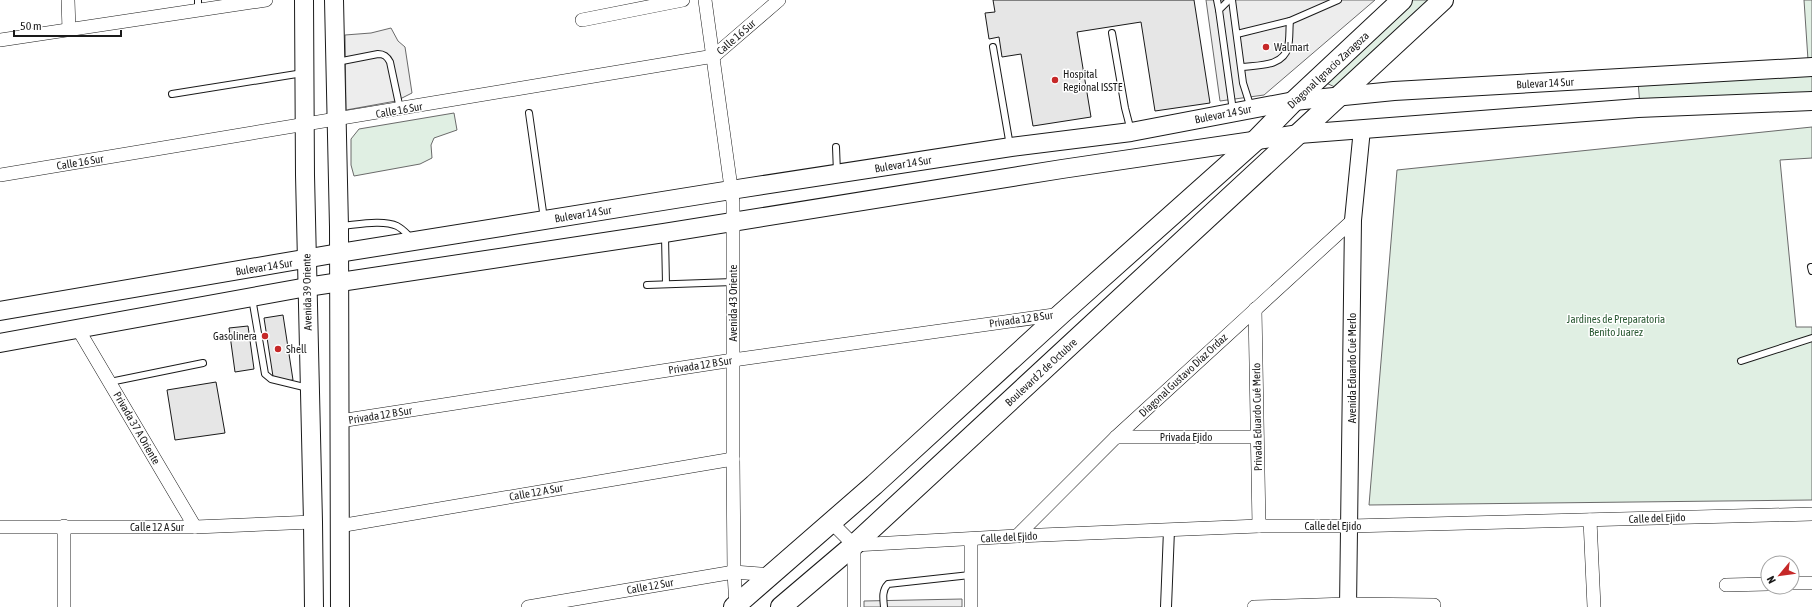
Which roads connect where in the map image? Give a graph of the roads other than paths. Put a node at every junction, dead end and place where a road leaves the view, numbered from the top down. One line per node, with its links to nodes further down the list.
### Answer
1 (68, 0): 18 (street)
2 (266, 0): 13 (street)
3 (304, 0): 27 (main road, Avenida 39 Oriente)
4 (334, 0): 24 (main road)
5 (683, 0): 16 (street)
6 (705, 0): 23 (street, Avenida 43 Oriente)
7 (779, 0): 23 (street, Calle 16 Sur)
8 (1217, 0): 15 (lane)
9 (1231, 0): 15 (lane); 20 (lane)
10 (1338, 0): 17 (lane)
11 (1402, 0): 30 (main road, Diagonal Ignacio Zaragoza)
12 (1443, 0): 29 (main road)
13 (198, 5): 14 (street)
14 (182, 6): 18 (street)
15 (1219, 10): 34 (lane)
16 (582, 20)
17 (1290, 21): 20 (lane); 25 (lane)
18 (69, 30): 21 (street)
19 (1112, 33): 39 (lane)
20 (1237, 34): 25 (lane)
21 (0, 40)
22 (992, 47): 43 (lane)
23 (714, 56): 33 (street, Calle 16 Sur); 46 (street, Avenida 43 Oriente)
24 (334, 63): 33 (lane); 36 (main road)
25 (1242, 67): 32 (lane)
26 (1812, 68): 29 (main road, Bulevar 14 Sur)
27 (305, 73): 28 (lane); 37 (main road, Avenida 39 Oriente)
28 (172, 94)
29 (1340, 96): 30 (main road, Bulevar 14 Sur); 40 (main road)
30 (1294, 101): 32 (main road, Bulevar 14 Sur); 41 (main road, Diagonal Ignacio Zaragoza)
31 (1812, 101): 38 (main road)
32 (1251, 109): 34 (main road, Bulevar 14 Sur)
33 (400, 110): 36 (street, Calle 16 Sur)
34 (1234, 112): 39 (main road, Bulevar 14 Sur)
35 (529, 113): 47 (lane)
36 (335, 120): 37 (street, Calle 16 Sur); 50 (main road)
37 (304, 124): 45 (street, Calle 16 Sur); 54 (main road, Avenida 39 Oriente)
38 (1362, 129): 40 (main road); 48 (street, Avenida Eduardo Cué Merlo)
39 (1131, 132): 43 (main road, Bulevar 14 Sur)
40 (1299, 134): 41 (main road); 89 (main road, Boulevard 2 de Octubre)
41 (1255, 141): 49 (main road); 63 (main road)
42 (836, 147): 44 (lane)
43 (1011, 147): 44 (main road, Bulevar 14 Sur)
44 (837, 174): 46 (main road, Bulevar 14 Sur)
45 (0, 175)
46 (732, 190): 47 (main road, Bulevar 14 Sur); 49 (street, Avenida 43 Oriente)
47 (545, 220): 52 (main road, Bulevar 14 Sur)
48 (1353, 220): 61 (street, Diagonal Gustavo Díaz Ordaz); 83 (street, Avenida Eduardo Cué Merlo)
49 (733, 222): 51 (main road); 56 (street, Avenida 43 Oriente)
50 (339, 227): 52 (lane); 53 (main road)
51 (664, 232): 55 (main road); 57 (lane)
52 (414, 241): 53 (main road, Bulevar 14 Sur)
53 (338, 253): 54 (main road, Bulevar 14 Sur); 55 (main road)
54 (306, 260): 59 (main road, Avenida 39 Oriente); 62 (main road, Bulevar 14 Sur)
55 (338, 282): 59 (main road); 72 (main road)
56 (733, 282): 57 (lane); 67 (street, Avenida 43 Oriente)
57 (666, 284): 58 (lane)
58 (646, 285)
59 (307, 287): 60 (main road); 71 (main road, Avenida 39 Oriente)
60 (252, 296): 64 (main road); 71 (lane)
61 (1255, 309): 73 (street, Diagonal Gustavo Díaz Ordaz); 74 (street, Privada Eduardo Cué Merlo)
62 (0, 311)
63 (1061, 314): 67 (street, Privada 12 B Sur); 79 (main road)
64 (78, 329): 66 (main road); 70 (street, Privada 37 A Oriente)
65 (1812, 338): 68 (lane)
66 (0, 343)
67 (733, 360): 72 (street, Privada 12 B Sur); 75 (street, Avenida 43 Oriente)
68 (1741, 361)
69 (203, 363): 70 (lane)
70 (110, 382): 85 (street, Privada 37 A Oriente)
71 (310, 388): 78 (main road, Avenida 39 Oriente)
72 (340, 421): 81 (main road)
73 (1116, 437): 74 (street, Privada Ejido); 87 (street, Diagonal Gustavo Díaz Ordaz)
74 (1257, 437): 82 (street, Privada Eduardo Cué Merlo)
75 (733, 458): 81 (street, Calle 12 A Sur); 90 (street, Avenida 43 Oriente)
76 (1812, 514): 77 (street, Calle del Ejido)
77 (1590, 520): 83 (street, Calle del Ejido); 110 (street)
78 (313, 522): 85 (street, Calle 12 A Sur); 101 (main road, Avenida 39 Oriente)
79 (831, 522): 89 (street); 91 (main road)
80 (64, 526): 84 (street, Calle 12 A Sur); 85 (street, Calle 12 A Sur); 100 (street)
81 (339, 526): 102 (main road)
82 (1259, 526): 83 (street, Calle del Ejido); 86 (street, Calle del Ejido)
83 (1350, 526): 99 (street, Avenida Eduardo Cué Merlo)
84 (0, 527)
85 (195, 527)
86 (1169, 530): 87 (street, Calle del Ejido); 108 (street)
87 (1018, 536): 88 (street, Calle del Ejido)
88 (971, 539): 89 (street, Calle del Ejido); 92 (street)
89 (854, 546): 104 (main road, Boulevard 2 de Octubre); 105 (street)
90 (734, 572): 91 (street, Calle 12 Sur); 98 (street, Avenida 43 Oriente); 103 (street, Calle 12 Sur)
91 (772, 575): 98 (main road)
92 (970, 575): 106 (lane); 107 (street)
93 (1800, 583): 94 (street)
94 (1812, 583)
95 (1760, 584): 96 (street)
96 (1726, 585)
97 (1434, 605): 99 (street)
98 (735, 606)
99 (1348, 606): 109 (street)
100 (64, 607)
101 (314, 607)
102 (340, 607)
103 (528, 607)
104 (781, 607)
105 (854, 607)
106 (884, 607)
107 (970, 607)
108 (1166, 607)
109 (1254, 607)
110 (1594, 607)

